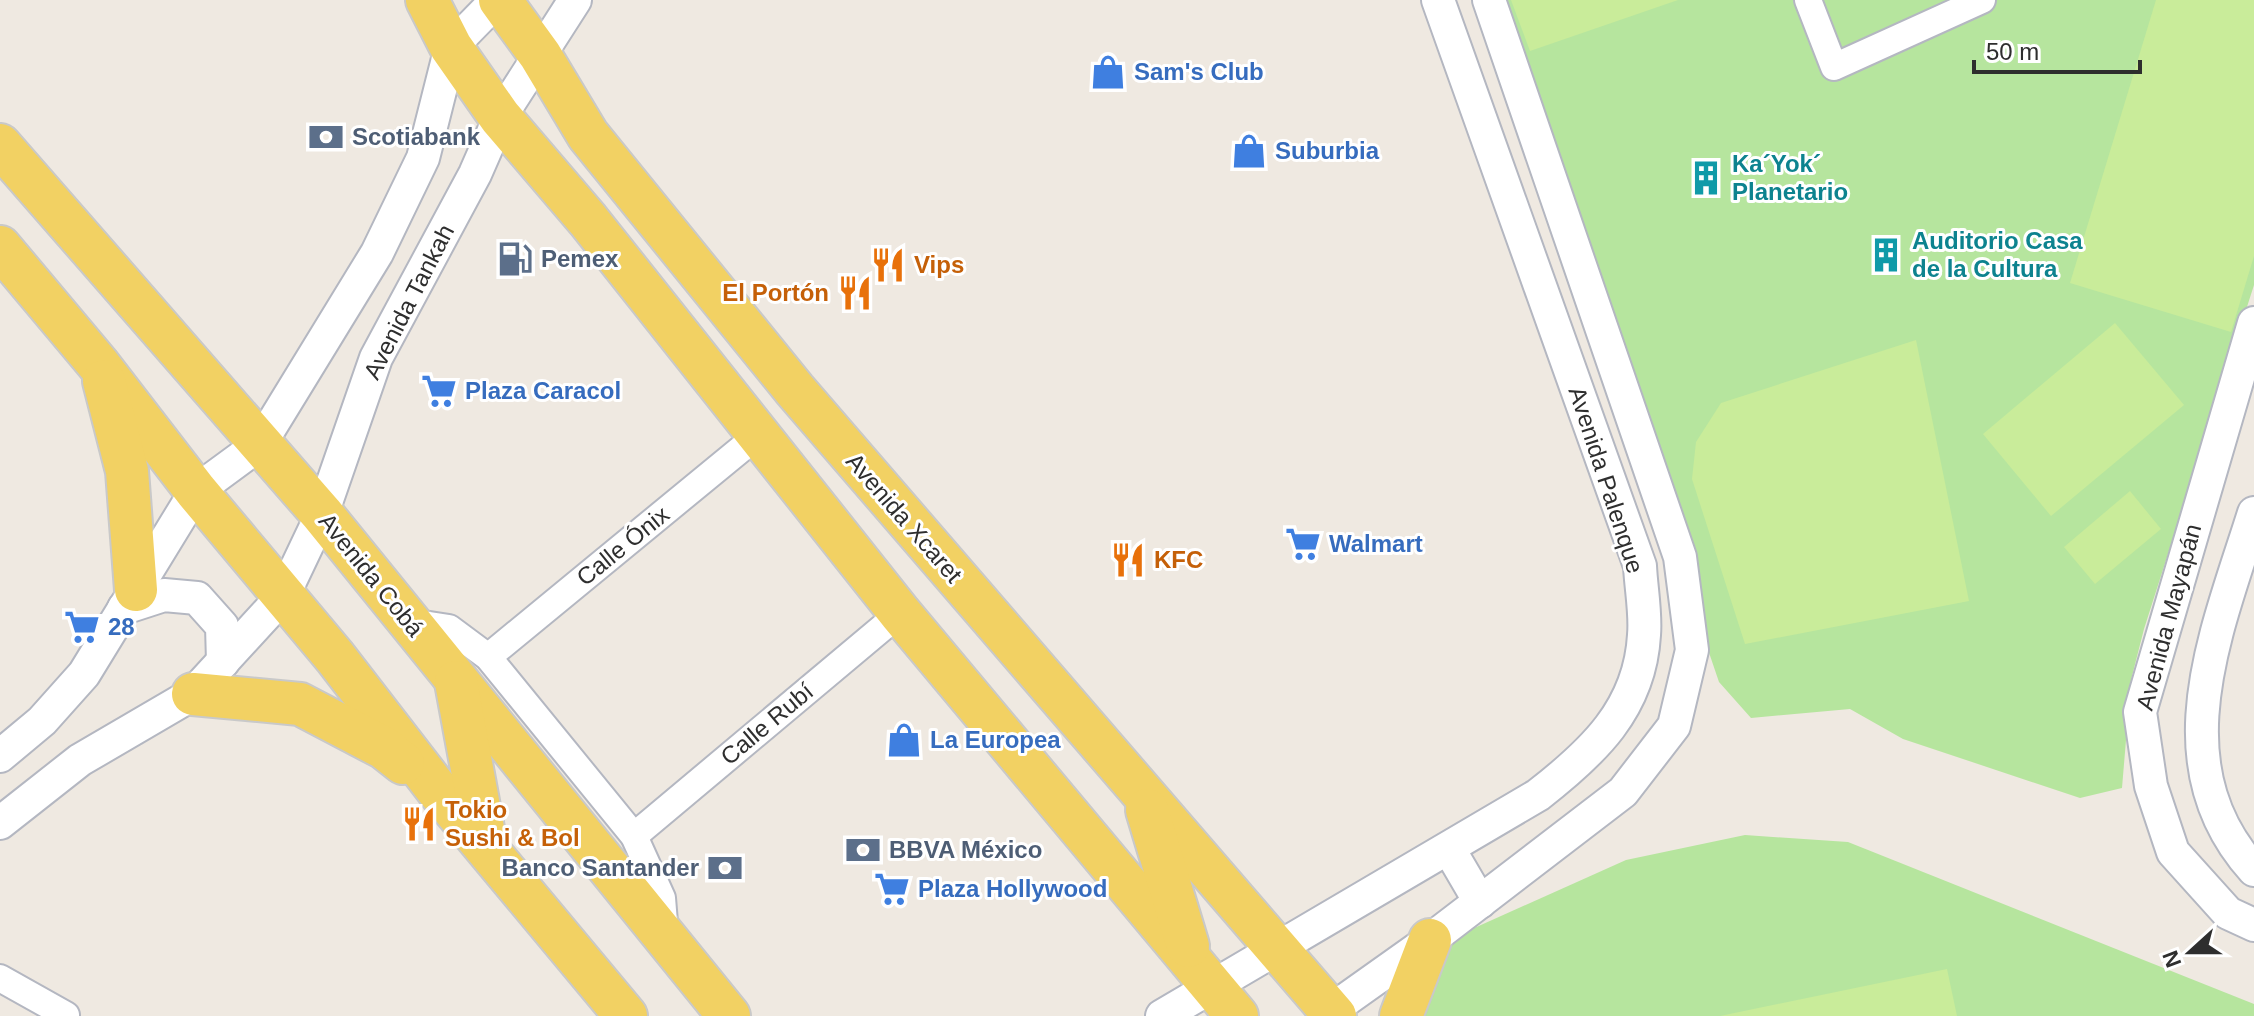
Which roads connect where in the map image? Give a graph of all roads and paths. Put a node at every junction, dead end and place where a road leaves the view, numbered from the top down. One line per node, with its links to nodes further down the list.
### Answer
1 (427, 0): 8 (main road)
2 (498, 0): 8 (street); 9 (main road, Avenida Xcaret)
3 (575, 0): 9 (street, Avenida Tankah)
4 (1438, 0): 18 (street, Avenida Palenque)
5 (1489, 0): 17 (street, Avenida Palenque)
6 (1808, 0): 7 (street)
7 (1982, 0)
8 (451, 47): 10 (main road); 12 (street)
9 (540, 55): 10 (street, Avenida Tankah); 16 (main road, Avenida Xcaret)
10 (500, 117): 13 (street, Avenida Tankah); 14 (main road)
11 (0, 145): 22 (main road, Avenida Cobá)
12 (423, 158): 13 (street); 22 (street)
13 (466, 193): 25 (street, Avenida Tankah)
14 (588, 220): 16 (main road); 21 (main road)
15 (0, 248): 20 (main road)
16 (694, 266): 26 (main road, Avenida Xcaret)
17 (1588, 288): 18 (street); 41 (street, Avenida Palenque)
18 (1546, 304): 39 (street, Avenida Palenque)
19 (2254, 323): 42 (street, Avenida Mayapán)
20 (99, 365): 23 (main road); 28 (main road)
21 (758, 435): 26 (main road); 29 (main road); 31 (street, Calle Ónix)
22 (260, 444): 23 (street); 25 (main road, Avenida Cobá)
23 (196, 491): 27 (main road); 28 (street)
24 (2254, 513): 40 (street, Avenida Mayapán)
25 (322, 514): 27 (street, Avenida Tankah); 31 (main road, Avenida Cobá)
26 (902, 515): 35 (main road, Avenida Xcaret)
27 (283, 596): 30 (street, Avenida Tankah); 34 (main road)
28 (130, 599): 30 (street); 33 (street)
29 (900, 613): 37 (street, Calle Rubí); 47 (main road)
30 (223, 662): 32 (street, Avenida Tankah)
31 (471, 667): 37 (street); 38 (main road); 43 (main road, Avenida Cobá)
32 (193, 694): 34 (main road); 36 (street, Avenida Tankah)
33 (0, 756)
34 (436, 788): 38 (main road)
35 (1141, 793): 45 (main road, Avenida Xcaret); 47 (main road)
36 (0, 823)
37 (634, 836): 43 (street)
38 (486, 846): 50 (main road)
39 (1449, 849): 41 (street); 45 (street, Avenida Palenque)
40 (2254, 870)
41 (1480, 902): 44 (street, Avenida Palenque)
42 (2254, 925)
43 (665, 937): 51 (main road, Avenida Cobá)
44 (1430, 940): 48 (street, Avenida Palenque); 53 (main road)
45 (1276, 949): 47 (street, Avenida Palenque); 48 (main road, Avenida Xcaret)
46 (0, 978): 49 (street)
47 (1215, 990): 52 (street, Avenida Palenque)
48 (1329, 1014)
49 (66, 1015)
50 (626, 1016)
51 (729, 1016)
52 (1162, 1016)
53 (1401, 1016)

